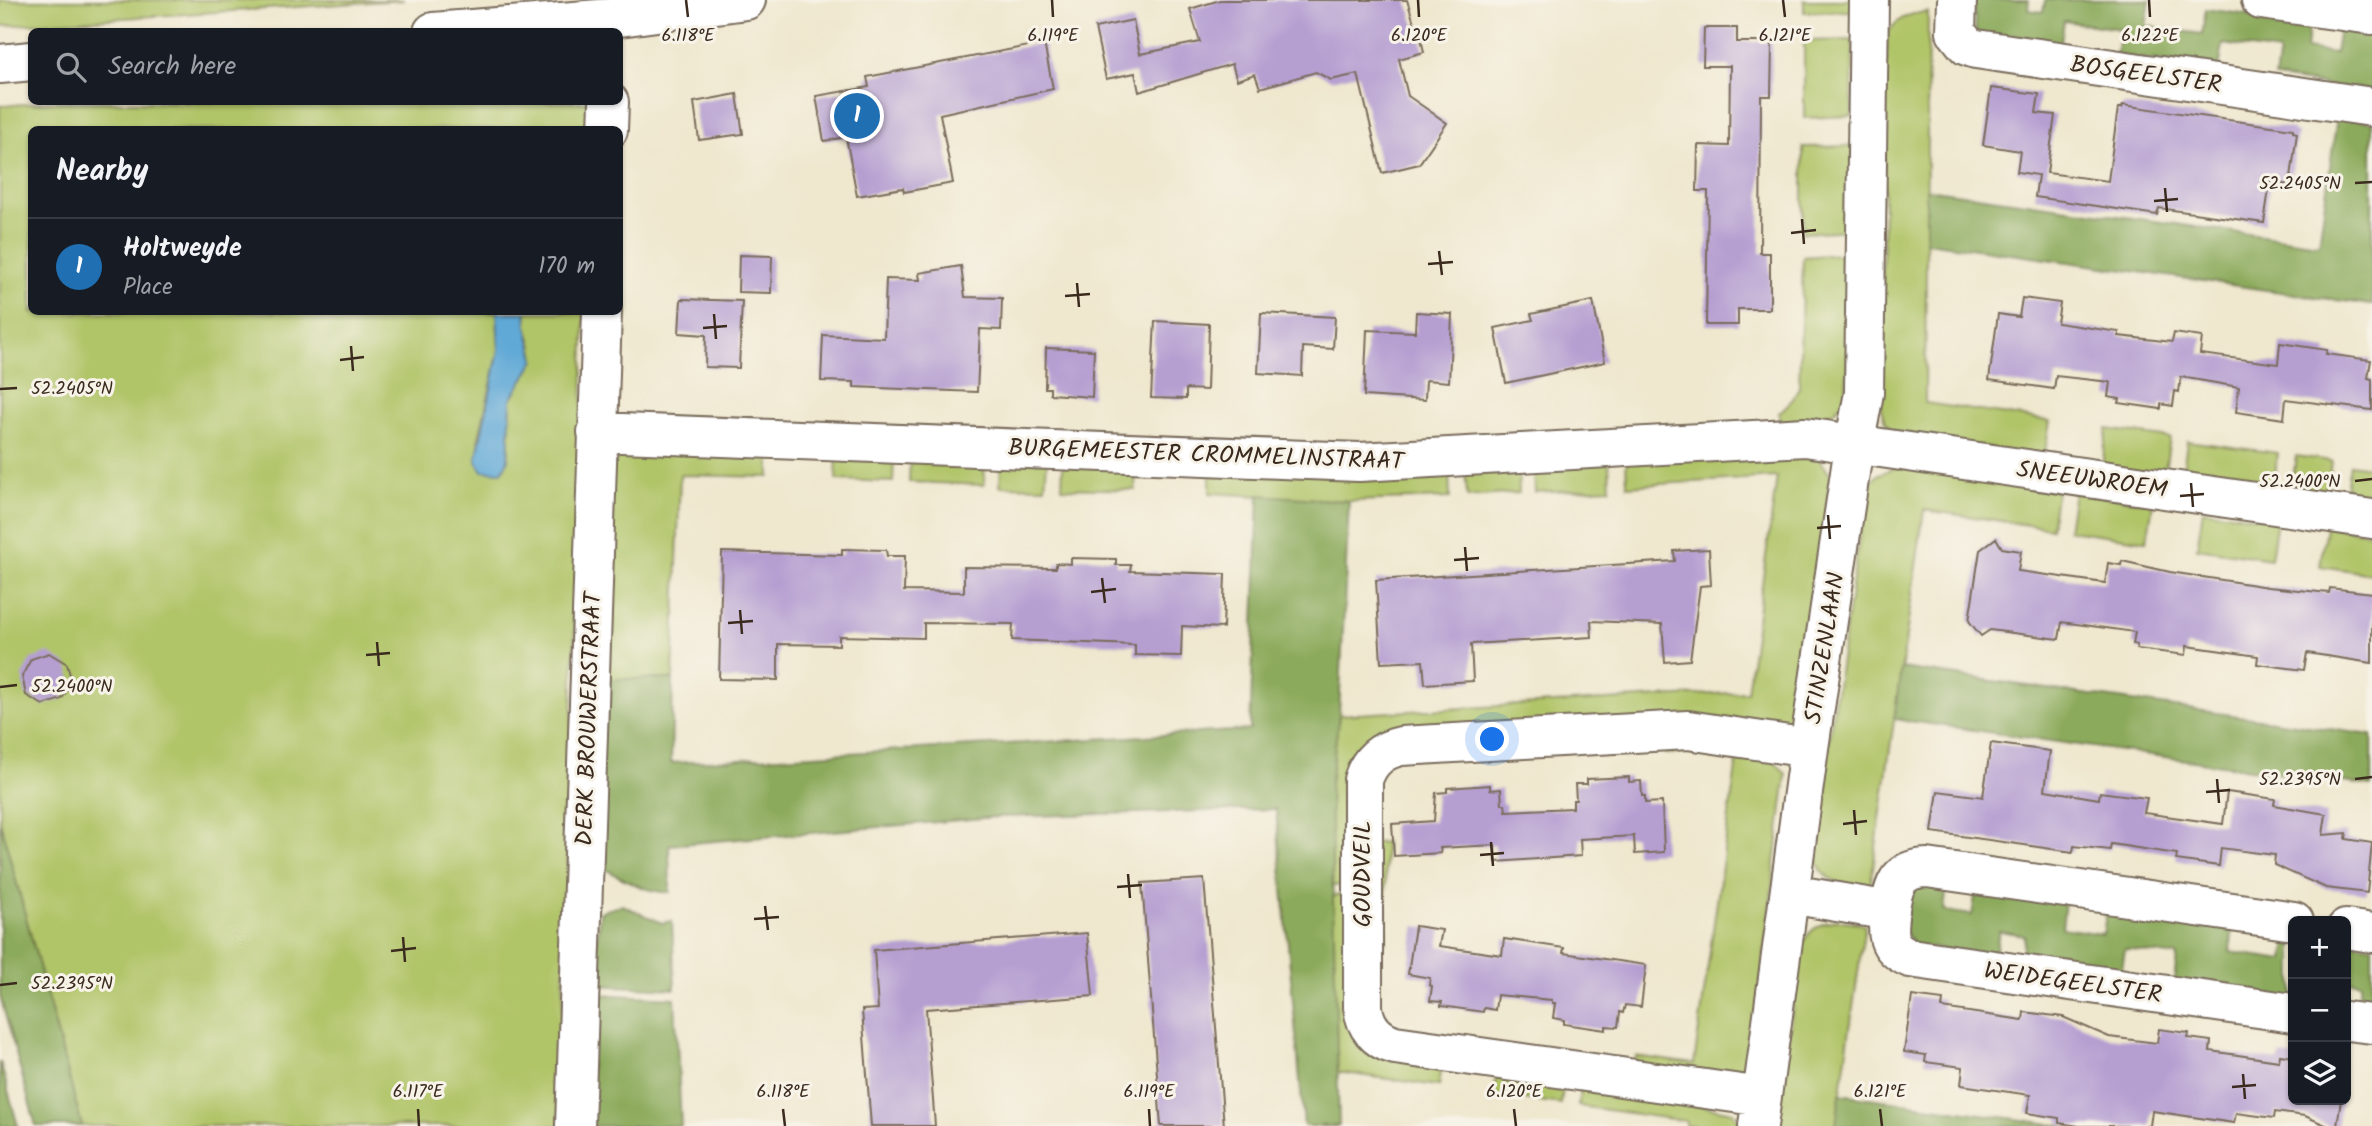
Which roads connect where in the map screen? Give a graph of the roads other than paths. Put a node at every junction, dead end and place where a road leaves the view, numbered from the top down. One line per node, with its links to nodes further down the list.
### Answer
1 (746, 0): 6 (street)
2 (1869, 0): 15 (street, STINZENLAAN)
3 (2261, 0): 5 (street)
4 (1952, 1): 11 (street, BOSGEELSTER)
5 (2372, 15)
6 (612, 17): 7 (street)
7 (481, 28)
8 (28, 61): 9 (street)
9 (0, 64)
10 (609, 105): 12 (street)
11 (2372, 107)
12 (608, 126)
13 (602, 315): 14 (street, DERK BROUWERSTRAAT)
14 (597, 432): 15 (street, BURGEMEESTER CROMMELINSTRAAT); 27 (street, DERK BROUWERSTRAAT)
15 (1854, 446): 16 (street, SNEEUWROEM); 17 (street, STINZENLAAN)
16 (2372, 519)
17 (1809, 748): 18 (street, STINZENLAAN); 26 (street, GOUDVEIL)
18 (1790, 894): 19 (street); 26 (street, STINZENLAAN)
19 (1890, 911): 20 (street, WEIDEGEELSTER); 23 (street, WEIDEGEELSTER)
20 (2288, 920)
21 (2351, 930): 22 (street)
22 (2372, 933)
23 (2288, 1012)
24 (2351, 1022): 25 (street)
25 (2372, 1024)
26 (1760, 1112)
27 (575, 1126)

